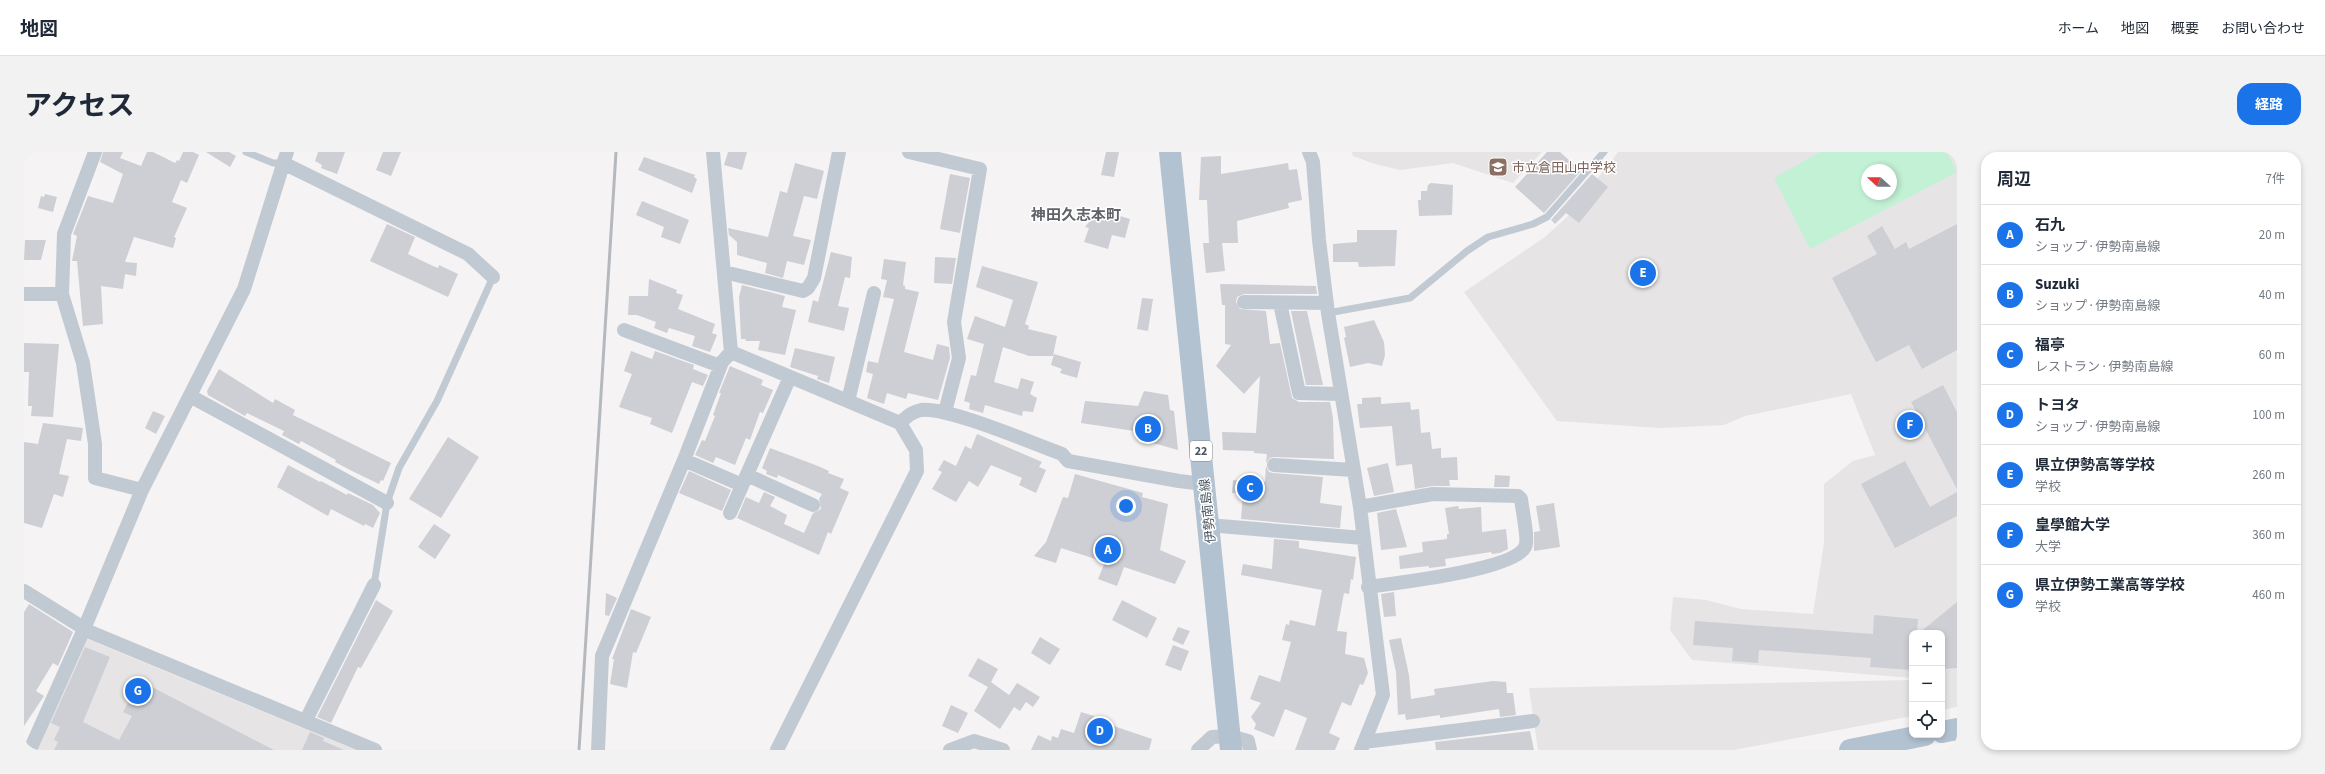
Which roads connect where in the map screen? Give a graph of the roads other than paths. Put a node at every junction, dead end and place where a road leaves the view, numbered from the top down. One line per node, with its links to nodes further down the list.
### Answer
1 (95, 152): 14 (street)
2 (246, 152): 9 (lane)
3 (713, 152): 10 (street)
4 (839, 152): 10 (street)
5 (909, 152): 25 (street)
6 (1170, 152): 31 (main road, 伊勢南島線 / 22)
7 (1309, 152): 17 (street)
8 (1604, 152): 17 (lane)
9 (285, 157): 11 (street); 23 (street)
10 (724, 272): 19 (street)
11 (493, 277): 33 (lane)
12 (874, 293): 24 (street)
13 (24, 294): 14 (street)
14 (62, 294): 32 (street)
15 (1244, 302): 16 (street)
16 (1280, 303): 17 (street); 22 (street)
17 (1328, 308): 22 (street)
18 (624, 330): 20 (street)
19 (731, 352): 20 (street); 21 (street)
20 (720, 366): 27 (street)
21 (790, 376): 24 (street); 30 (street)
22 (1341, 394): 29 (street)
23 (190, 396): 32 (street); 33 (street)
24 (848, 401): 26 (street)
25 (945, 412): 26 (street); 31 (street)
26 (900, 423): 53 (street)
27 (684, 460): 30 (street); 52 (street)
28 (1274, 465): 29 (street)
29 (1354, 470): 35 (street)
30 (745, 480): 34 (street); 36 (street)
31 (1204, 484): 37 (main road, 伊勢南島線 / 22)
32 (142, 490): 42 (street)
33 (387, 503): 39 (lane)
34 (813, 505)
35 (1360, 507): 38 (street); 40 (street)
36 (730, 513)
37 (1208, 525): 38 (street); 48 (main road, 伊勢南島線 / 22)
38 (1363, 538): 40 (street)
39 (374, 585): 43 (street)
40 (1368, 587): 49 (street)
41 (24, 591): 42 (street)
42 (84, 629): 43 (street); 50 (street)
43 (306, 720): 51 (street)
44 (1533, 721): 49 (street)
45 (1957, 729): 46 (main road)
46 (1945, 731)
47 (1910, 738): 58 (main road)
48 (1231, 743): 56 (street); 57 (street)
49 (1363, 746)
50 (30, 750)
51 (375, 750)
52 (598, 750)
53 (777, 750)
54 (950, 750): 55 (street)
55 (1003, 750)
56 (1198, 750)
57 (1250, 750)
58 (1850, 750)

